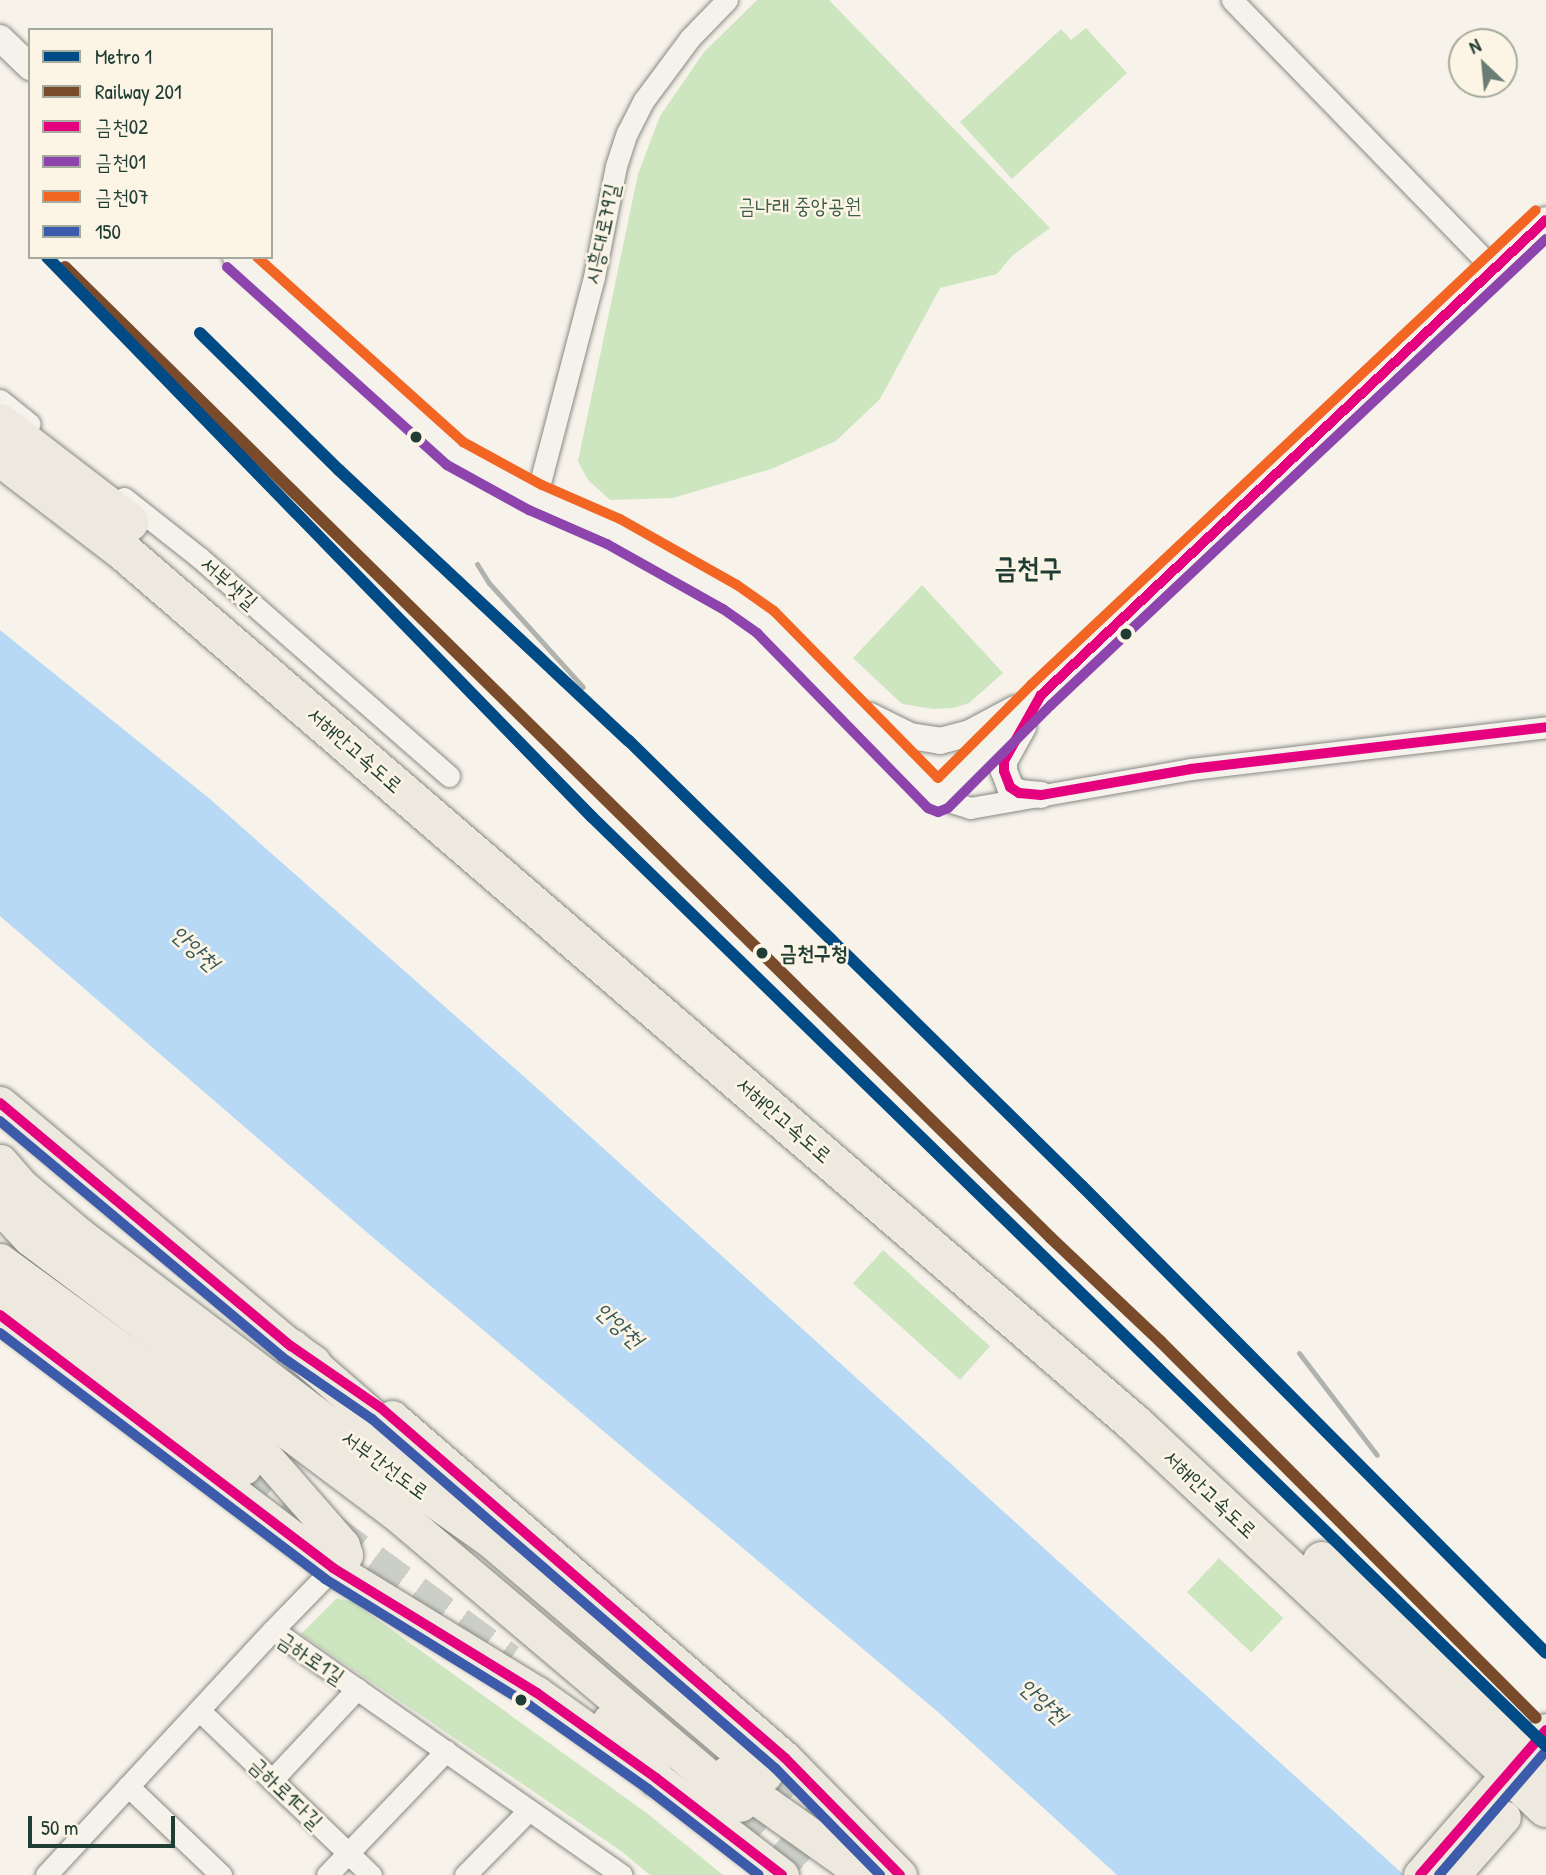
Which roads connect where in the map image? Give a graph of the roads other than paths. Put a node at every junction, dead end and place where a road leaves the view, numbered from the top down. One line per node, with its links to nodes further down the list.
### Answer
1 (727, 0): 11 (street, 시흥대로79길)
2 (1232, 0): 7 (street)
3 (0, 38): 4 (street)
4 (28, 65)
5 (1546, 219): 7 (street)
6 (238, 259): 11 (street)
7 (1494, 269): 13 (street)
8 (0, 400): 16 (street, 서부샛길)
9 (0, 422): 12 (highway, 서해안고속도로)
10 (0, 457): 12 (highway, 서해안고속도로)
11 (536, 498): 14 (street)
12 (132, 541): 36 (highway, 서해안고속도로); 42 (highway, 서해안고속도로)
13 (1041, 695): 14 (street); 17 (street); 18 (street)
14 (839, 696): 18 (street)
15 (1546, 727): 17 (street)
16 (449, 776)
17 (1041, 795): 18 (street)
18 (938, 798)
19 (0, 1103): 25 (main road)
20 (0, 1162): 21 (highway, 서부간선도로)
21 (11, 1197): 26 (highway, 서부간선도로); 27 (highway, 서부간선도로)
22 (0, 1260): 30 (main road)
23 (0, 1280): 28 (highway)
24 (0, 1315): 30 (main road)
25 (290, 1346): 29 (highway); 53 (main road)
26 (358, 1446): 29 (highway, 서부간선도로); 52 (highway)
27 (329, 1465): 38 (highway); 41 (highway, 서부간선도로)
28 (244, 1467)
29 (491, 1540): 37 (highway, 서부간선도로)
30 (334, 1568): 31 (street); 38 (main road)
31 (273, 1630): 32 (street, 금하로1길); 33 (street, 금하로1길)
32 (357, 1689): 35 (street, 금하로1길); 39 (street)
33 (200, 1711): 39 (street, 금하로1다길); 40 (street, 금하로1길)
34 (1546, 1730): 54 (main road)
35 (446, 1751): 43 (street, 금하로1길); 44 (street)
36 (1546, 1768): 55 (main road)
37 (765, 1774)
38 (656, 1778): 51 (main road)
39 (272, 1780): 44 (street, 금하로1다길)
40 (128, 1786): 45 (street, 금하로1길); 46 (street)
41 (740, 1804)
42 (1546, 1808)
43 (530, 1810): 49 (street); 50 (street, 금하로1길)
44 (348, 1853): 47 (street); 48 (street, 금하로1다길)
45 (58, 1871)
46 (220, 1875)
47 (327, 1875)
48 (371, 1875)
49 (465, 1875)
50 (622, 1875)
51 (782, 1875)
52 (866, 1875)
53 (900, 1875)
54 (1420, 1875)
55 (1453, 1875)

